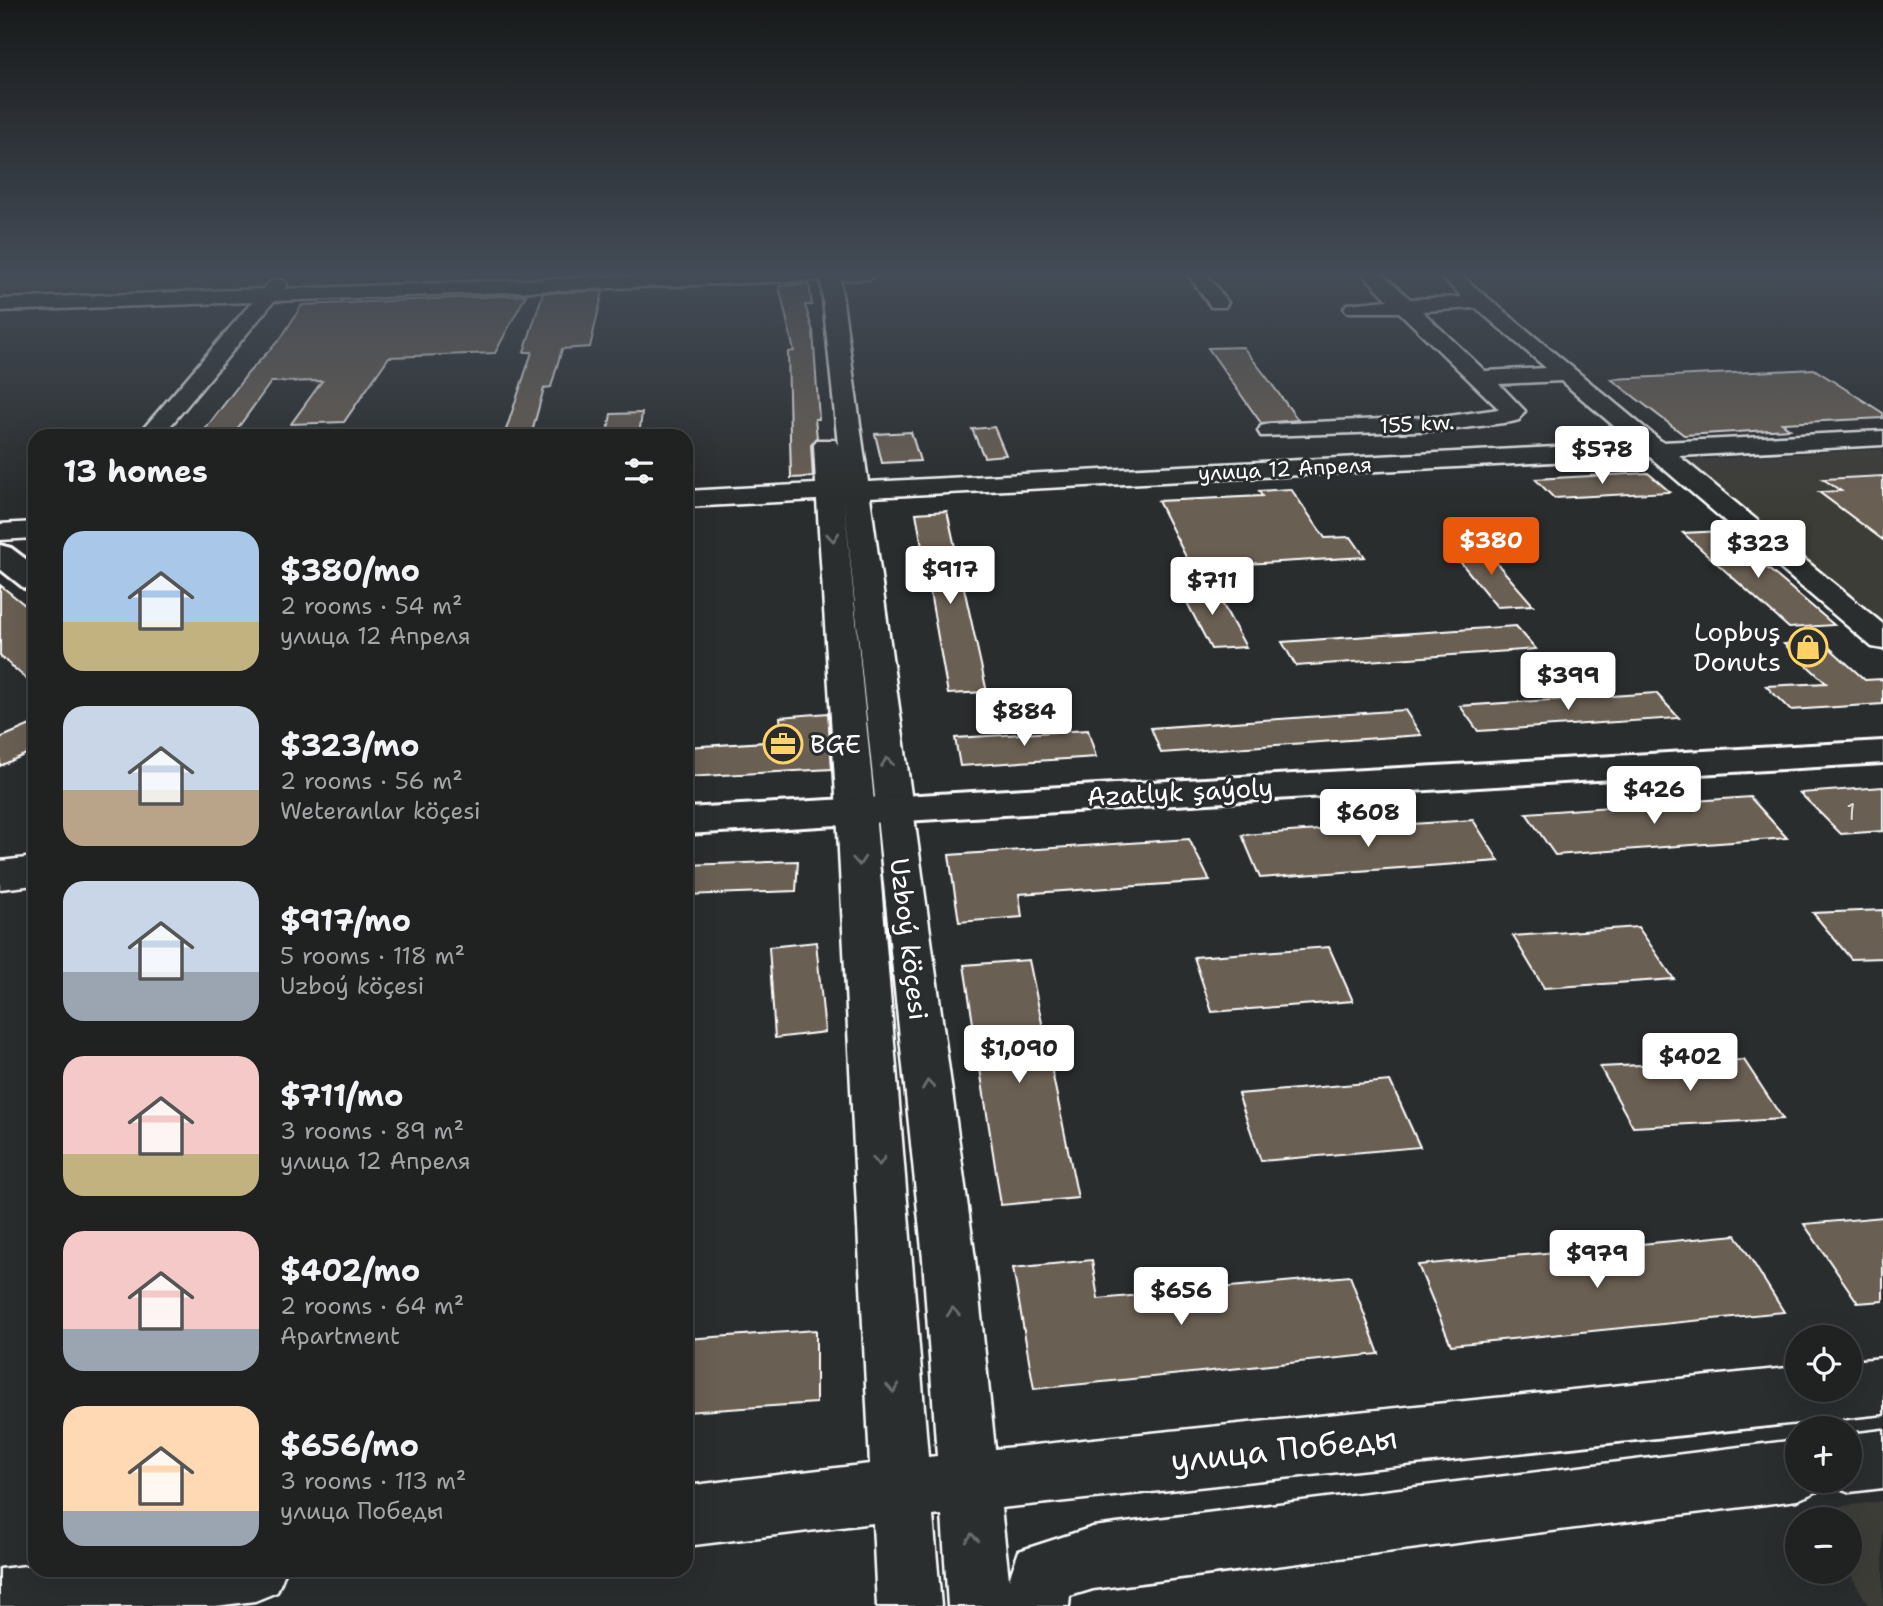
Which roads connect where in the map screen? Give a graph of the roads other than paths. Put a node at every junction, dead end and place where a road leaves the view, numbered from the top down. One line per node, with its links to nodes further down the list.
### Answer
1 (223, 348): 7 (street)
2 (835, 348): 11 (street, Uzboý köçesi)
3 (1448, 348): 6 (street)
4 (1536, 348): 5 (street)
5 (1566, 373): 6 (street); 10 (street)
6 (1479, 378): 8 (street, 155 kw.)
7 (155, 429)
8 (1270, 431)
9 (1883, 438): 10 (street, улица 12 Апреля)
10 (1657, 450): 11 (street, улица 12 Апреля); 17 (street)
11 (842, 491): 12 (street, улица 12 Апреля); 19 (street, Uzboý köçesi)
12 (693, 499)
13 (28, 530): 14 (street)
14 (0, 532)
15 (0, 554): 16 (main road)
16 (28, 575)
17 (1883, 640)
18 (1883, 752): 19 (main road, Azatlyk şaýoly)
19 (874, 809): 20 (main road, Azatlyk şaýoly); 27 (street, Uzboý köçesi, one-way to 19); 28 (street, Uzboý köçesi, one-way to 28)
20 (693, 821)
21 (28, 873): 22 (street)
22 (0, 875)
23 (1883, 1386): 27 (street, улица Победы)
24 (1883, 1459): 25 (street)
25 (1862, 1462)
26 (1785, 1472): 34 (street)
27 (966, 1482): 28 (street, улица Победы); 33 (street, Uzboý köçesi, one-way to 27)
28 (900, 1490): 29 (street, улица Победы); 32 (street, Uzboý köçesi)
29 (693, 1515)
30 (197, 1577): 31 (street)
31 (0, 1601)
32 (909, 1606)
33 (979, 1606)
34 (1037, 1606)

